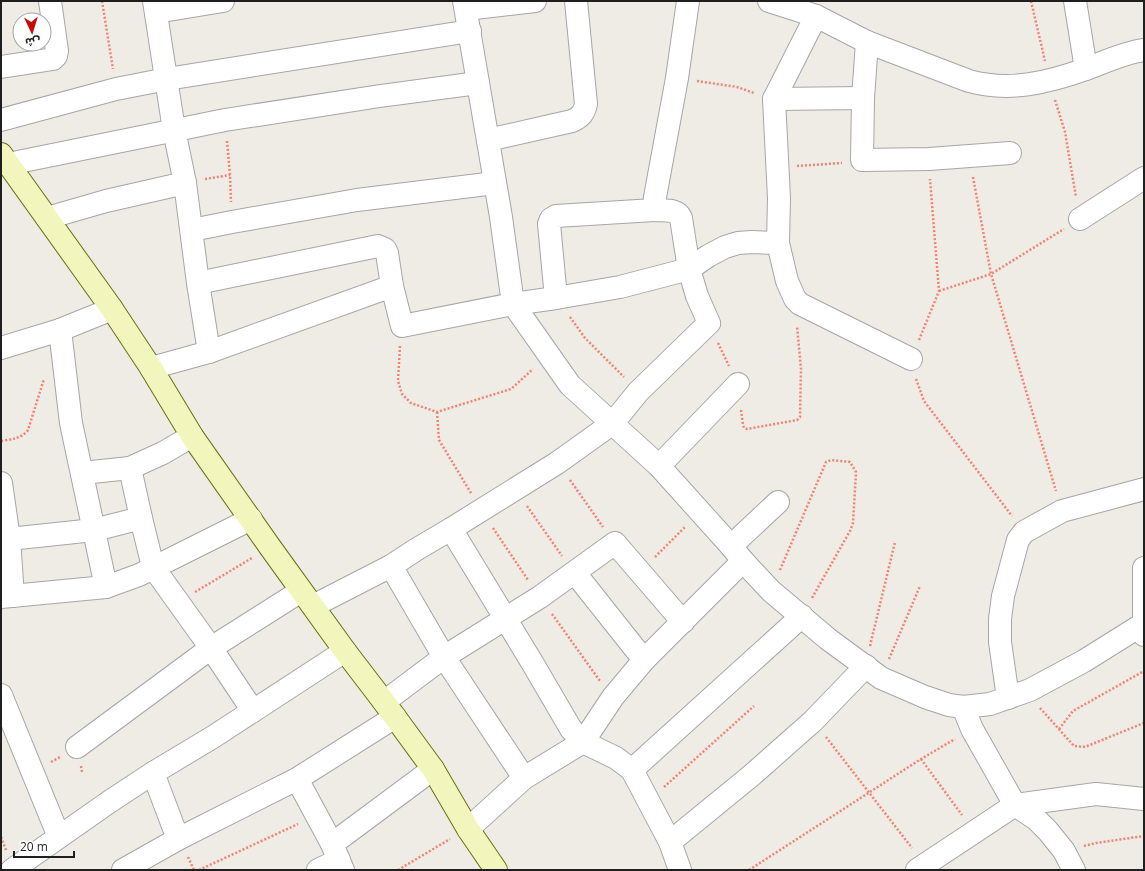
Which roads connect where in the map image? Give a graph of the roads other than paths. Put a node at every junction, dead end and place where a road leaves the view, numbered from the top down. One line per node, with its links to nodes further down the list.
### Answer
1 (50, 1): 14 (street)
2 (223, 1): 9 (street)
3 (535, 1): 8 (street)
4 (576, 1): 22 (street)
5 (688, 1): 28 (street)
6 (1075, 1): 15 (street)
7 (776, 2): 10 (street)
8 (465, 5): 11 (street)
9 (155, 6): 16 (street)
10 (816, 16): 12 (street); 19 (street)
11 (470, 31): 16 (street); 17 (street)
12 (867, 42): 15 (street); 18 (street)
13 (1144, 50): 15 (street)
14 (1, 67)
15 (1086, 69)
16 (167, 79): 20 (street); 21 (street)
17 (478, 83): 21 (street); 22 (street)
18 (863, 98): 19 (street); 23 (street)
19 (774, 99): 32 (street)
20 (1, 120)
21 (174, 130): 24 (street); 26 (street)
22 (488, 140): 27 (street)
23 (1010, 153)
24 (4, 159): 29 (main road)
25 (1144, 178): 30 (street)
26 (185, 183): 29 (street); 31 (street)
27 (495, 183): 31 (street); 37 (street)
28 (654, 210): 33 (street); 36 (street)
29 (47, 218): 38 (main road)
30 (1080, 219)
31 (192, 230): 34 (street)
32 (778, 243): 33 (street); 42 (street)
33 (689, 269): 36 (street); 45 (street)
34 (198, 283): 35 (street); 41 (street)
35 (392, 286): 37 (street); 41 (street)
36 (556, 298): 37 (street)
37 (513, 304): 45 (street)
38 (112, 309): 39 (street); 43 (main road)
39 (60, 330): 40 (street); 49 (street)
40 (1, 348)
41 (209, 352): 43 (street)
42 (911, 359)
43 (151, 368): 46 (main road)
44 (738, 384): 47 (street)
45 (613, 423): 47 (street); 55 (street)
46 (192, 436): 48 (street); 54 (main road)
47 (659, 466): 58 (street)
48 (130, 468): 49 (street); 53 (street)
49 (82, 473): 56 (street)
50 (1, 483): 57 (street)
51 (1144, 489): 76 (street)
52 (778, 502): 58 (street)
53 (141, 518): 56 (street); 60 (street)
54 (251, 519): 60 (street); 65 (main road)
55 (451, 529): 59 (street); 67 (street)
56 (94, 530): 57 (street); 63 (street)
57 (9, 539): 64 (street)
58 (737, 553): 66 (street); 68 (street)
59 (391, 566): 65 (street); 72 (street)
60 (153, 567): 63 (street); 70 (street)
61 (1144, 568): 69 (street)
62 (575, 573): 67 (street); 68 (street); 73 (street)
63 (106, 587): 64 (street)
64 (7, 596)
65 (307, 598): 70 (street); 71 (main road)
66 (802, 616): 74 (street); 83 (street)
67 (506, 619): 72 (street); 80 (street)
68 (683, 622): 73 (street)
69 (1144, 630): 76 (street)
70 (211, 648): 79 (street); 81 (street)
71 (345, 651): 78 (main road); 79 (street)
72 (444, 657): 78 (street); 85 (street)
73 (644, 660): 80 (street)
74 (873, 672): 77 (street); 92 (street)
75 (1, 695): 90 (street)
76 (1008, 698): 77 (street)
77 (963, 707): 88 (street)
78 (390, 709): 82 (main road); 86 (street)
79 (253, 711): 84 (street)
80 (583, 742): 83 (street); 85 (street)
81 (77, 747)
82 (433, 769): 89 (main road); 93 (street)
83 (632, 770): 92 (street)
84 (153, 773): 90 (street); 91 (street)
85 (524, 778): 89 (street)
86 (297, 779): 91 (street); 93 (street)
87 (1144, 799): 88 (street)
88 (1015, 805): 94 (street); 95 (street)
89 (468, 829): 99 (main road)
90 (59, 837): 96 (street)
91 (178, 839): 97 (street)
92 (670, 842): 100 (street)
93 (338, 858): 98 (street)
94 (1069, 861)
95 (921, 867)
96 (12, 870)
97 (123, 870)
98 (318, 870)
99 (496, 870)
100 (680, 870)

